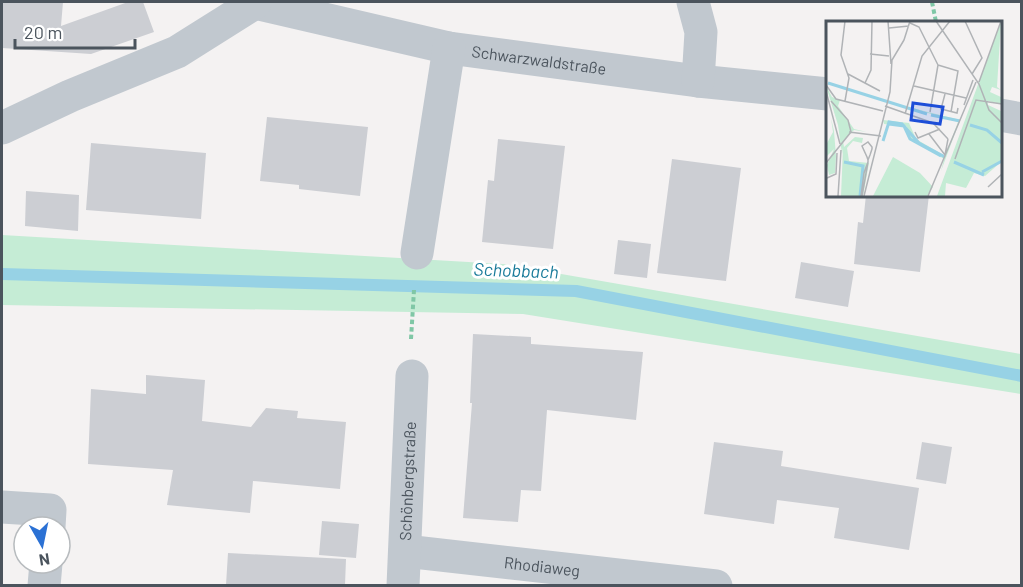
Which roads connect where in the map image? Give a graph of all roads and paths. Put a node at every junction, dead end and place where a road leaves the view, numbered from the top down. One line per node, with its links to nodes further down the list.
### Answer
1 (253, 2): 5 (street, Schwarzwaldstraße); 10 (street, Schwarzwaldstraße)
2 (693, 2): 6 (street)
3 (932, 2): 4 (path)
4 (936, 21)
5 (449, 48): 6 (street, Schwarzwaldstraße); 11 (street)
6 (698, 81): 7 (street, Schwarzwaldstraße)
7 (826, 94)
8 (1002, 115): 9 (street)
9 (1022, 119)
10 (2, 128)
11 (417, 253)
12 (412, 376): 15 (street, Schönbergstraße)
13 (2, 507): 14 (street)
14 (50, 515)
15 (405, 551): 16 (street, Schönbergstraße); 17 (street, Rhodiaweg)
16 (403, 585)
17 (716, 585)

